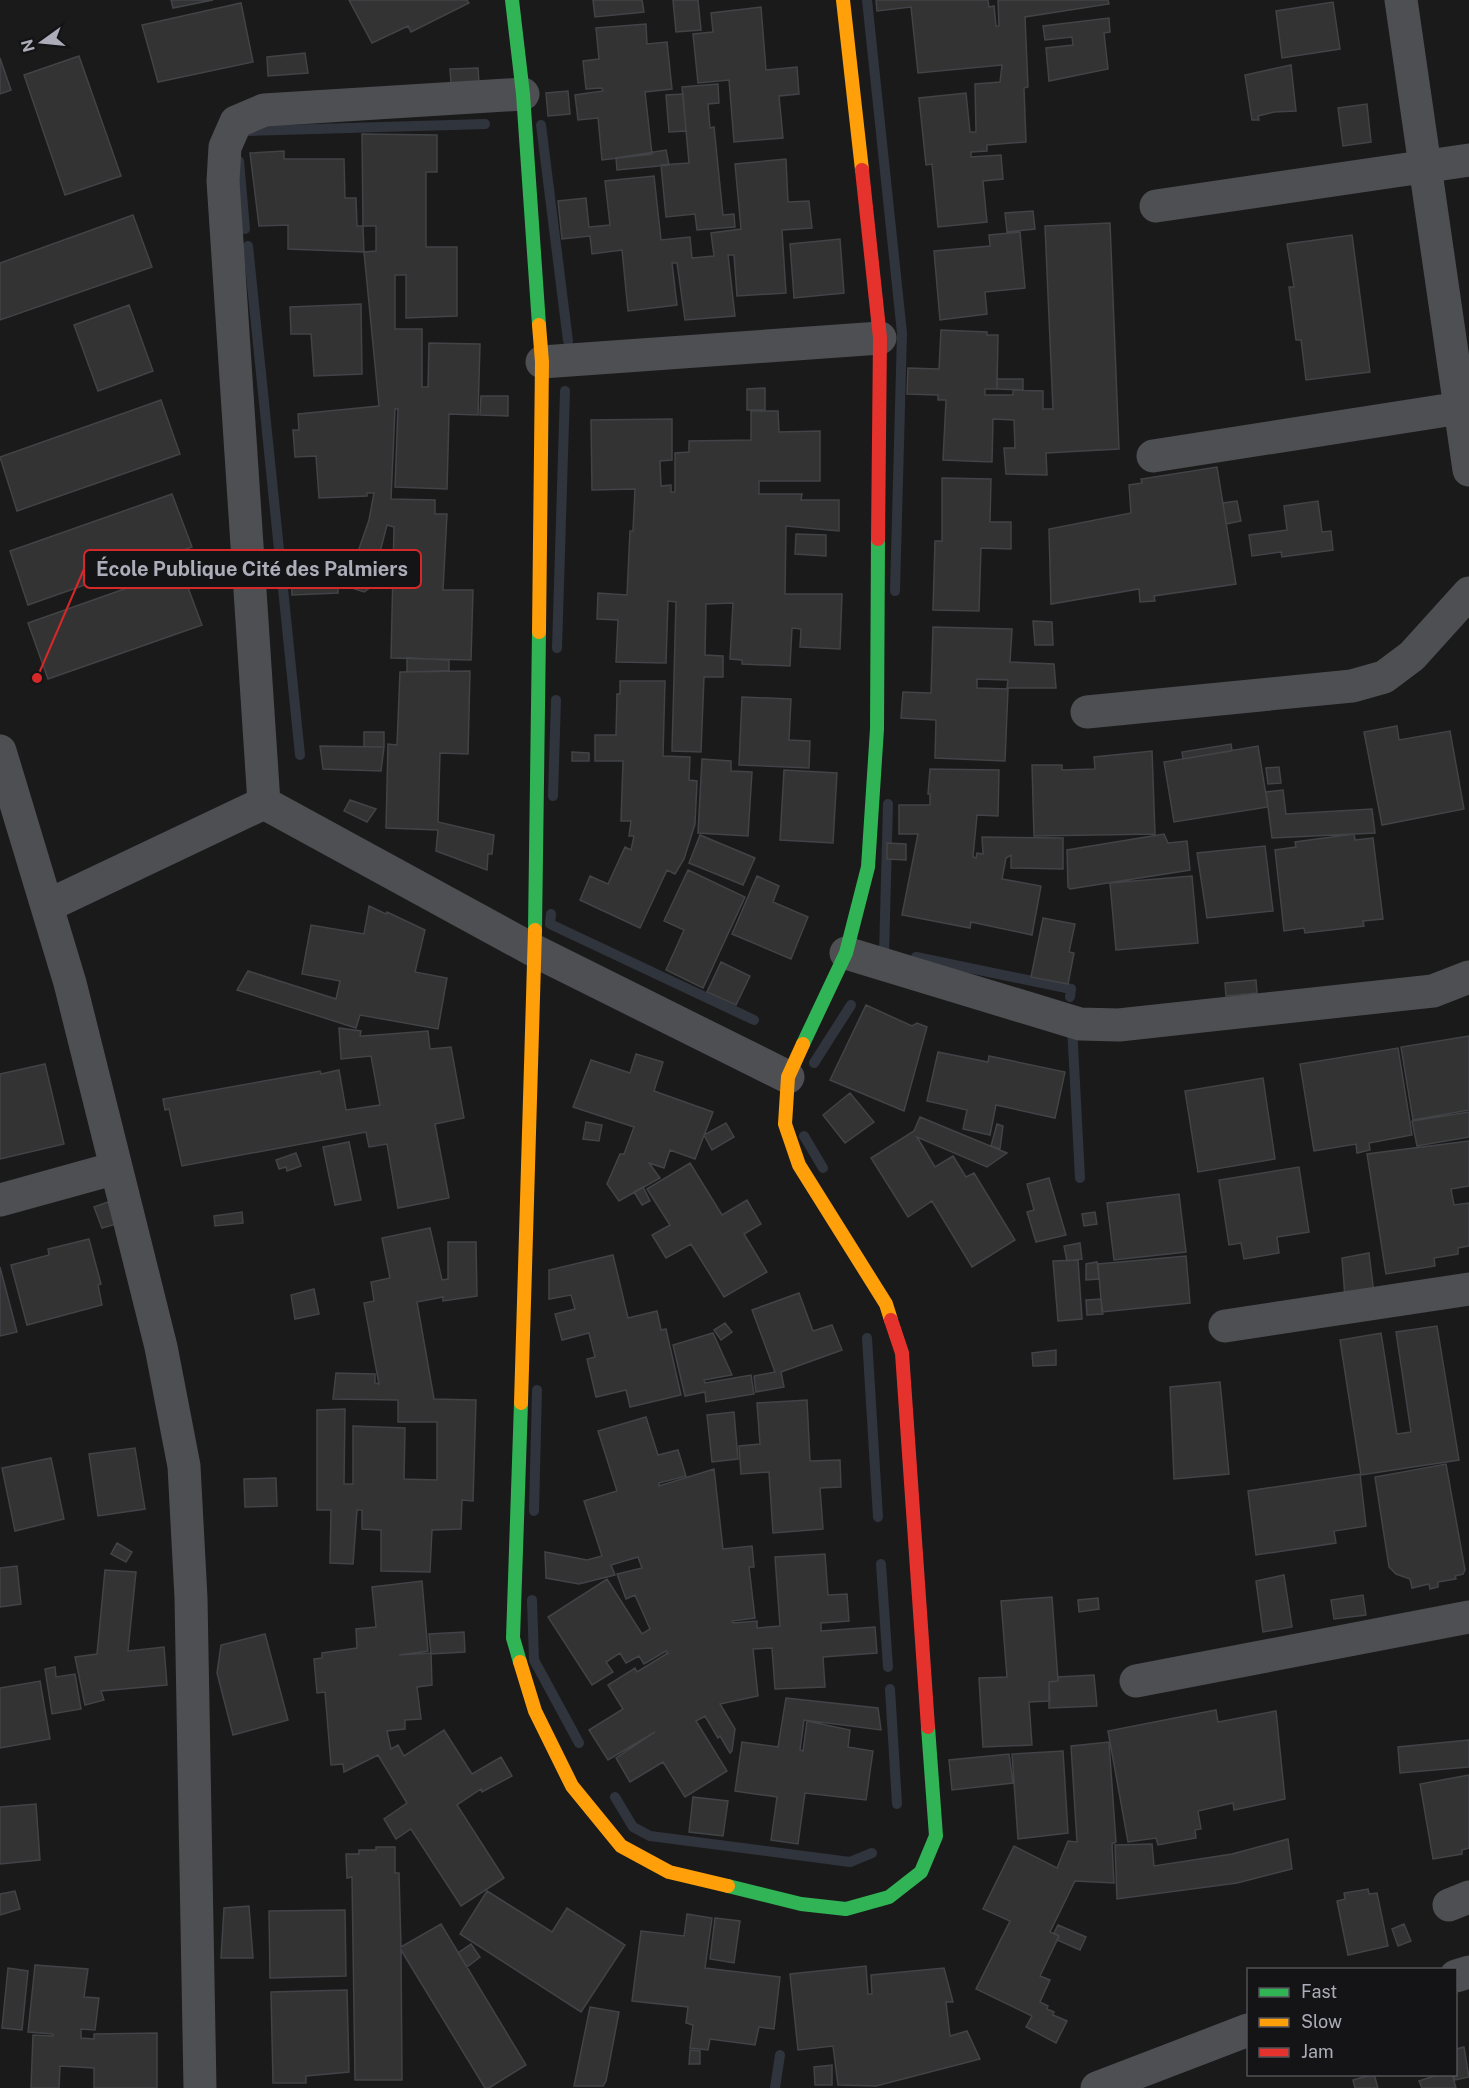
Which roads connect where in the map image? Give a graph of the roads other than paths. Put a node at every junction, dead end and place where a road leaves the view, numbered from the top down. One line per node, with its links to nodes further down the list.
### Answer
1 (512, 0): 4 (street)
2 (843, 0): 8 (street)
3 (1401, 0): 6 (street)
4 (523, 94): 9 (street); 16 (street)
5 (1469, 160): 6 (street)
6 (1424, 166): 7 (street); 10 (street)
7 (1156, 206)
8 (880, 338): 9 (street); 19 (street)
9 (542, 362): 18 (street)
10 (1460, 408): 11 (street); 12 (street)
11 (1153, 456)
12 (1469, 470)
13 (1469, 593): 14 (street)
14 (1087, 712)
15 (0, 751): 17 (street)
16 (264, 802): 17 (street); 18 (street)
17 (47, 906): 22 (street)
18 (535, 951): 21 (street); 21 (street)
19 (846, 953): 20 (street); 21 (street)
20 (1469, 977)
21 (788, 1077)
22 (116, 1168): 23 (street); 29 (street)
23 (0, 1200)
24 (1469, 1289): 25 (street)
25 (1225, 1326)
26 (1469, 1617): 27 (street)
27 (1136, 1681)
28 (1247, 2030): 30 (street)
29 (200, 2088)
30 (1096, 2088)

